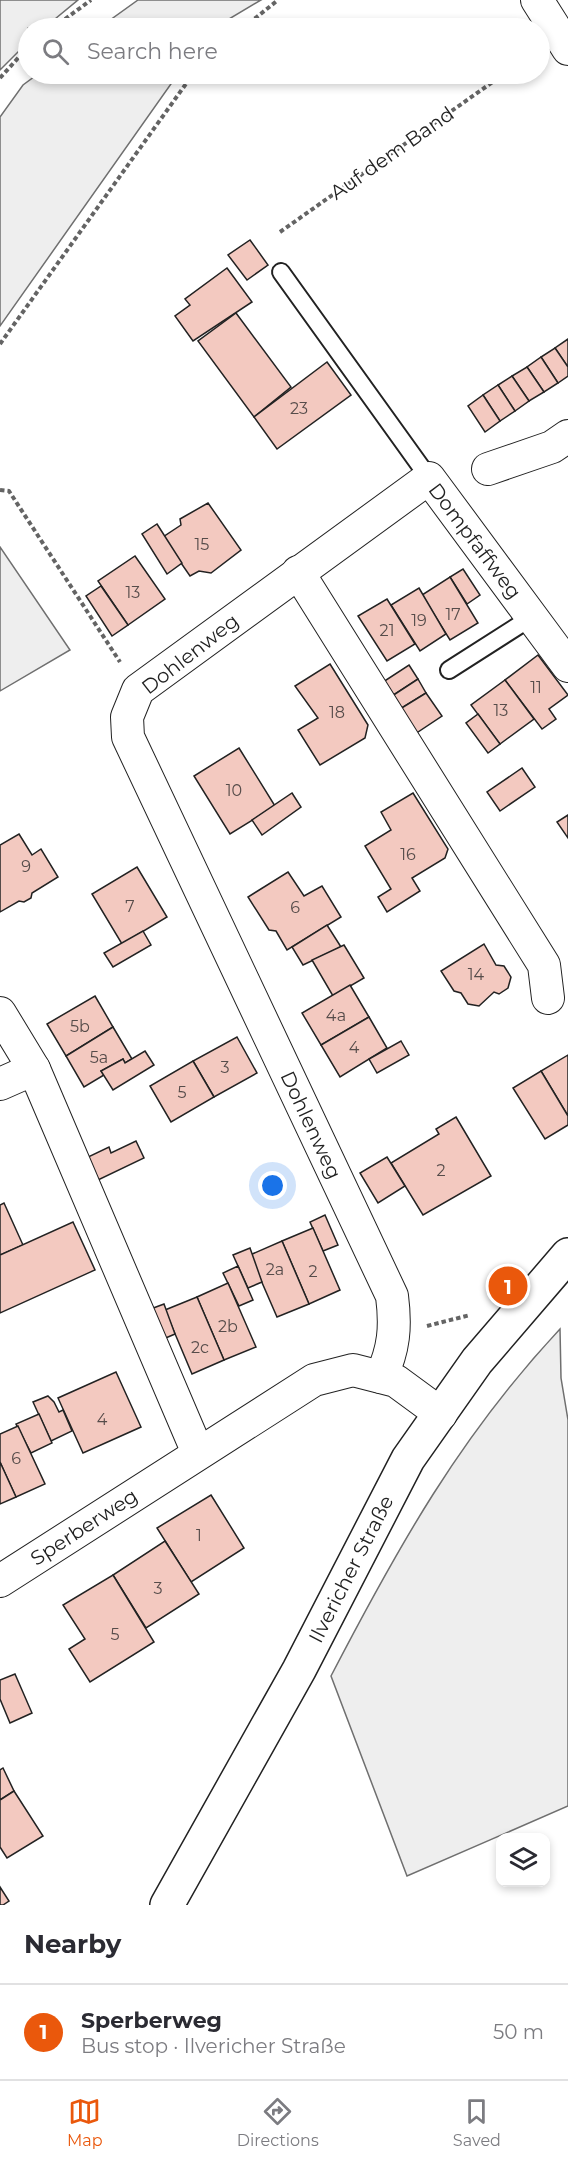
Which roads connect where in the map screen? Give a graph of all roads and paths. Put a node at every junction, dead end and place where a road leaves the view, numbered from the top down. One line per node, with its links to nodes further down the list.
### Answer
1 (91, 0): 4 (path)
2 (278, 0): 5 (path)
3 (537, 0): 6 (street)
4 (67, 18)
5 (256, 18)
6 (548, 18)
7 (550, 21): 8 (street)
8 (568, 49)
9 (18, 58): 10 (path)
10 (0, 78)
11 (186, 84): 15 (path)
12 (490, 84): 13 (path, Auf dem Band)
13 (280, 232)
14 (281, 272): 18 (lane)
15 (0, 344)
16 (568, 436): 17 (street)
17 (488, 469)
18 (429, 478): 20 (street, Dompfaffweg); 21 (street, Dompfaffweg)
19 (0, 490): 24 (path)
20 (298, 572): 24 (street, Dohlenweg); 25 (street)
21 (532, 617): 22 (street, Dompfaffweg); 23 (lane, Dompfaffweg)
22 (568, 666)
23 (449, 670)
24 (138, 690): 31 (street, Dohlenweg)
25 (548, 998)
26 (0, 1013): 27 (street)
27 (34, 1069): 28 (street); 34 (street)
28 (0, 1084)
29 (568, 1255): 33 (street, Ilvericher Straße)
30 (478, 1313): 31 (path)
31 (395, 1335): 32 (street, Dohlenweg)
32 (381, 1377): 33 (street, Sperberweg); 34 (street, Sperberweg)
33 (441, 1414): 36 (street, Ilvericher Straße)
34 (198, 1453): 35 (street, Sperberweg)
35 (0, 1581)
36 (166, 1905)

